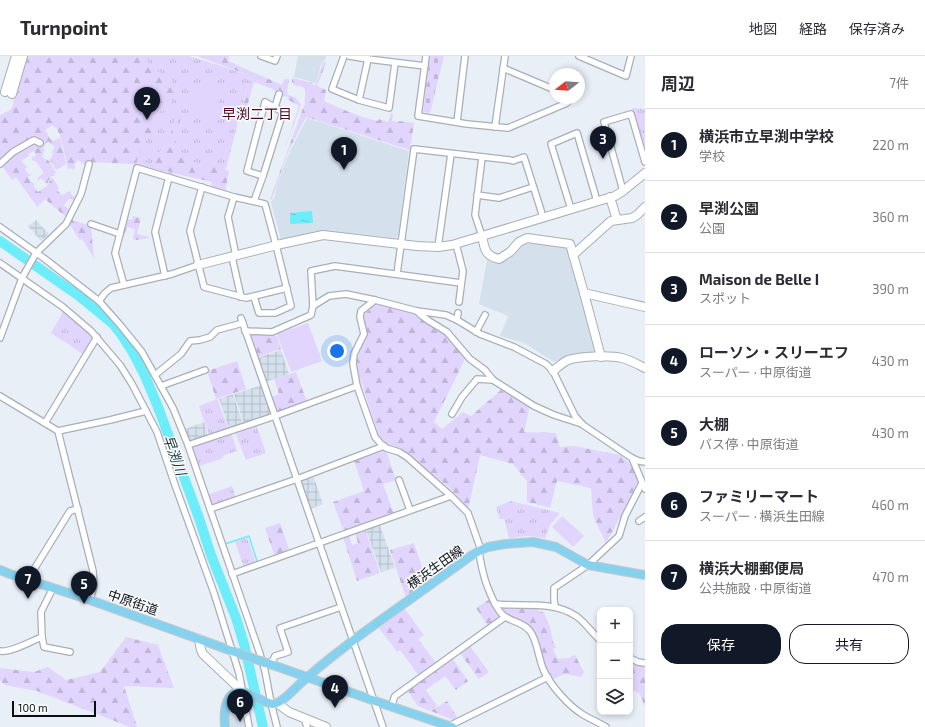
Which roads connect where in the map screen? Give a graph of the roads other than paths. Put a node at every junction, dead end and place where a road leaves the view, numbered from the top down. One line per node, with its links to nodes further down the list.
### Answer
1 (16, 56): 17 (street)
2 (23, 56): 17 (street)
3 (261, 56): 4 (street)
4 (277, 56)
5 (344, 56): 19 (street)
6 (349, 56): 12 (street)
7 (426, 56): 14 (street)
8 (465, 56): 22 (street)
9 (505, 56): 15 (street)
10 (579, 56): 11 (street)
11 (632, 56)
12 (368, 59): 13 (street); 19 (street)
13 (395, 63): 14 (street); 19 (street)
14 (425, 66): 22 (street)
15 (503, 68): 16 (street); 23 (street)
16 (549, 87)
17 (6, 92)
18 (279, 94): 21 (street)
19 (359, 100)
20 (565, 104): 23 (street)
21 (275, 108): 31 (street); 31 (street)
22 (457, 122): 23 (street)
23 (495, 127)
24 (40, 143): 28 (street)
25 (451, 154): 26 (street); 49 (street); 52 (street)
26 (482, 157): 34 (street); 36 (street)
27 (645, 162): 35 (street)
28 (0, 164)
29 (88, 164): 53 (street)
30 (645, 173): 35 (street)
31 (263, 176): 39 (street)
32 (169, 177): 33 (street); 47 (street); 59 (street)
33 (202, 187): 37 (street); 57 (street)
34 (533, 187): 36 (street); 43 (street)
35 (623, 191): 38 (street)
36 (477, 194): 48 (street)
37 (234, 197): 39 (street); 55 (street)
38 (610, 197): 40 (street); 44 (street)
39 (254, 201): 51 (street)
40 (597, 201): 42 (street); 42 (street)
41 (645, 207): 44 (street)
42 (570, 209): 43 (street)
43 (542, 217): 48 (street)
44 (617, 220): 54 (street)
45 (91, 224): 47 (street)
46 (0, 227): 53 (street)
47 (120, 234): 62 (street)
48 (482, 236): 50 (street); 54 (street)
49 (402, 244): 51 (street); 52 (street); 58 (street)
50 (456, 244): 52 (street); 61 (street)
51 (276, 245): 55 (street); 63 (street)
52 (438, 247)
53 (36, 253): 60 (street); 68 (street)
54 (573, 255): 64 (street)
55 (234, 256): 57 (street); 65 (street)
56 (0, 263): 60 (street)
57 (198, 265): 59 (street); 65 (street)
58 (397, 274): 61 (street); 70 (street)
59 (165, 276): 62 (street)
60 (22, 278): 78 (street); 79 (street)
61 (461, 283): 69 (street)
62 (124, 285): 68 (street)
63 (286, 288): 66 (street); 66 (street)
64 (584, 293): 71 (street); 80 (street)
65 (241, 297): 66 (street)
66 (254, 297)
67 (375, 300): 70 (street); 72 (street); 87 (street)
68 (99, 301): 84 (street)
69 (459, 302)
70 (313, 306): 76 (street)
71 (645, 307)
72 (417, 311): 75 (street); 85 (street)
73 (458, 313): 75 (street)
74 (486, 315): 77 (street)
75 (456, 320): 77 (street)
76 (245, 331): 84 (street); 91 (street)
77 (476, 332): 83 (street)
78 (96, 337): 89 (street); 92 (street)
79 (0, 338)
80 (601, 357): 81 (street); 83 (street)
81 (645, 368)
82 (205, 370): 86 (street)
83 (553, 371): 93 (street)
84 (155, 375): 86 (street)
85 (493, 380): 90 (street); 93 (street)
86 (161, 386): 95 (street)
87 (358, 386): 91 (street); 96 (street)
88 (0, 396): 92 (street)
89 (146, 411): 94 (street); 126 (street)
90 (452, 414)
91 (275, 416): 95 (street); 99 (street)
92 (45, 423): 94 (street)
93 (582, 424): 97 (street)
94 (58, 431): 103 (street)
95 (188, 445): 104 (street)
96 (384, 446): 99 (street); 102 (street)
97 (632, 458): 98 (street); 101 (street)
98 (645, 462)
99 (297, 479): 104 (street); 108 (street)
100 (399, 480): 105 (street)
101 (644, 487): 110 (street)
102 (451, 496): 105 (street); 109 (street)
103 (78, 509): 114 (street); 116 (street)
104 (210, 509): 112 (street)
105 (410, 510): 108 (street)
106 (645, 517): 107 (street)
107 (639, 521)
108 (319, 542): 112 (street); 118 (street)
109 (480, 550): 110 (main road, 横浜生田線); 117 (street); 124 (main road, 横浜生田線)
110 (588, 565): 113 (main road, 横浜生田線); 119 (street)
111 (0, 570): 114 (main road, 中原街道)
112 (232, 574): 135 (street)
113 (645, 575)
114 (28, 579): 115 (main road, 中原街道)
115 (53, 588): 116 (main road, 中原街道); 121 (street)
116 (90, 600): 123 (main road, 中原街道)
117 (495, 604): 119 (street); 120 (street)
118 (341, 607): 124 (street); 130 (street)
119 (555, 607): 122 (street)
120 (505, 617): 132 (street); 136 (street)
121 (42, 637): 125 (street); 127 (street)
122 (597, 637)
123 (199, 639): 126 (main road, 中原街道); 133 (street)
124 (353, 641): 131 (main road, 横浜生田線); 134 (street)
125 (0, 651)
126 (233, 651): 130 (main road, 中原街道, bridge); 133 (street)
127 (70, 652)
128 (633, 660): 129 (street)
129 (645, 663)
130 (269, 664): 131 (main road)
131 (307, 677): 134 (main road); 135 (main road, 横浜生田線)
132 (548, 677): 139 (street); 146 (street)
133 (245, 693): 135 (main road); 140 (main road); 141 (street)
134 (375, 701): 136 (main road); 145 (street)
135 (272, 703): 137 (street); 142 (street)
136 (392, 706): 138 (main road)
137 (304, 718): 143 (street); 144 (street)
138 (435, 724): 139 (main road)
139 (451, 726)
140 (225, 727)
141 (249, 727)
142 (277, 727)
143 (307, 727)
144 (326, 727)
145 (383, 727)
146 (606, 727)

